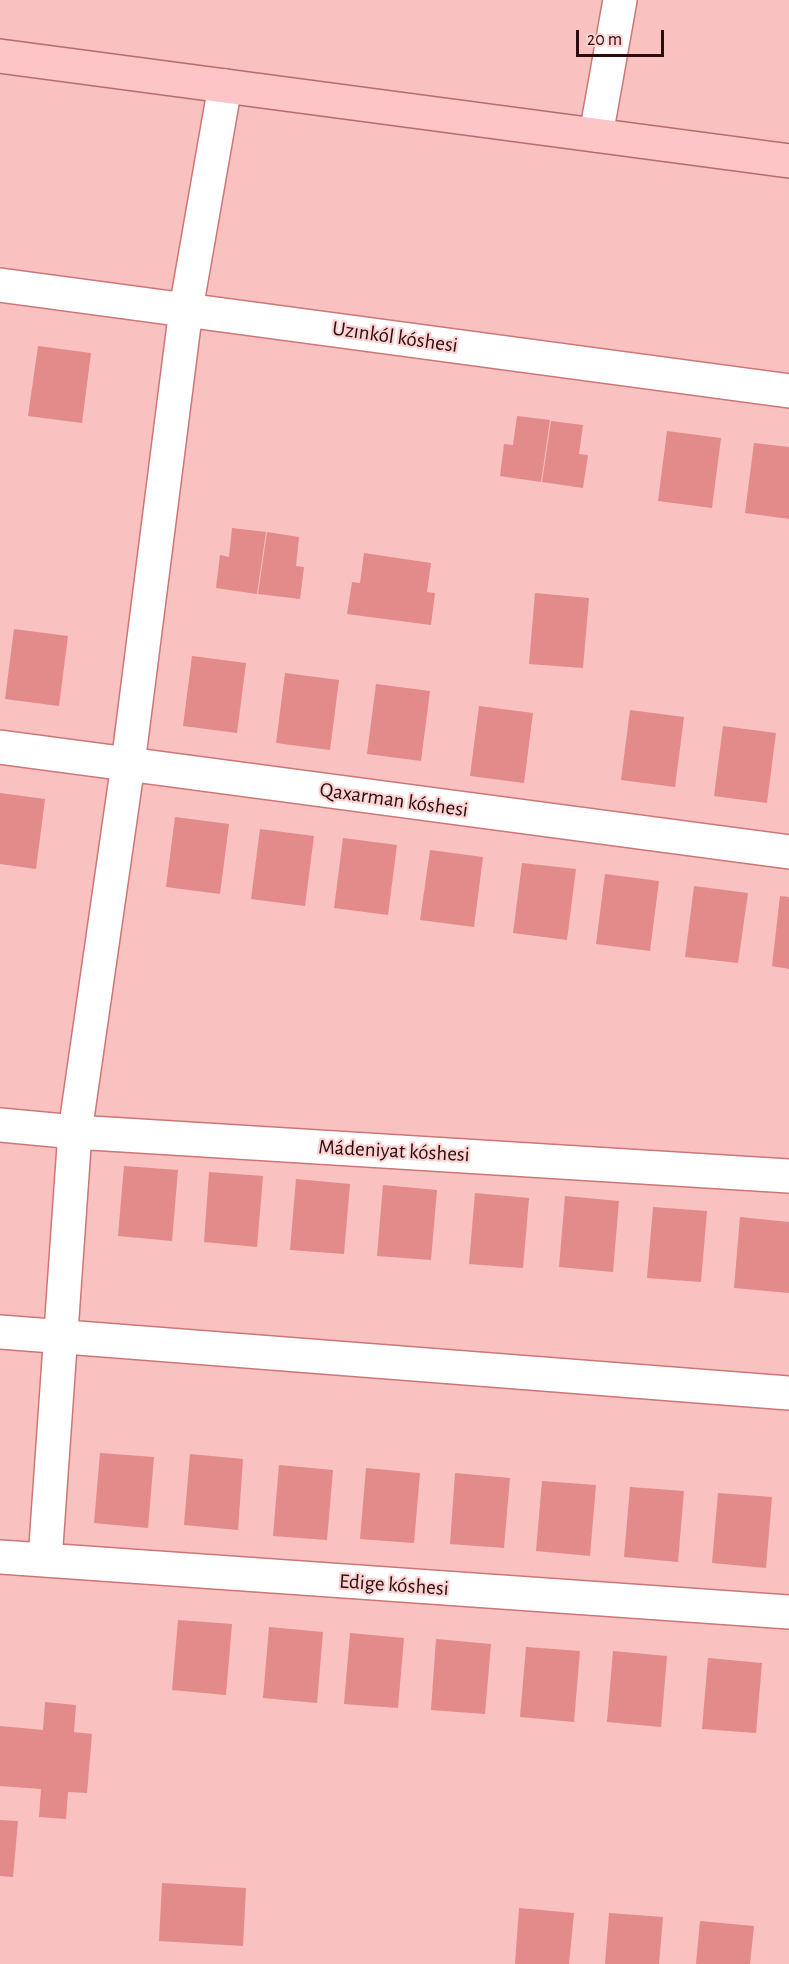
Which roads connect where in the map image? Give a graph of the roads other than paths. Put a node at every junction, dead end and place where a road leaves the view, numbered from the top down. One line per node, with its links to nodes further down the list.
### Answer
1 (620, 0): 4 (street)
2 (0, 56): 3 (main road)
3 (225, 86): 4 (main road); 7 (street)
4 (596, 135): 5 (main road)
5 (789, 161)
6 (0, 285): 7 (street, Uzınkól kóshesi)
7 (186, 309): 8 (street, Uzınkól kóshesi); 10 (street)
8 (789, 391)
9 (0, 747): 10 (street, Qaxarman kóshesi)
10 (128, 764): 11 (street, Qaxarman kóshesi); 13 (street)
11 (789, 852)
12 (0, 1125): 13 (street, Mádeniyat kóshesi)
13 (75, 1132): 14 (street, Mádeniyat kóshesi); 16 (street)
14 (789, 1176)
15 (0, 1332): 16 (street)
16 (61, 1337): 17 (street); 19 (street)
17 (789, 1393)
18 (0, 1557): 19 (street, Edige kóshesi)
19 (45, 1560): 20 (street, Edige kóshesi)
20 (789, 1612)

